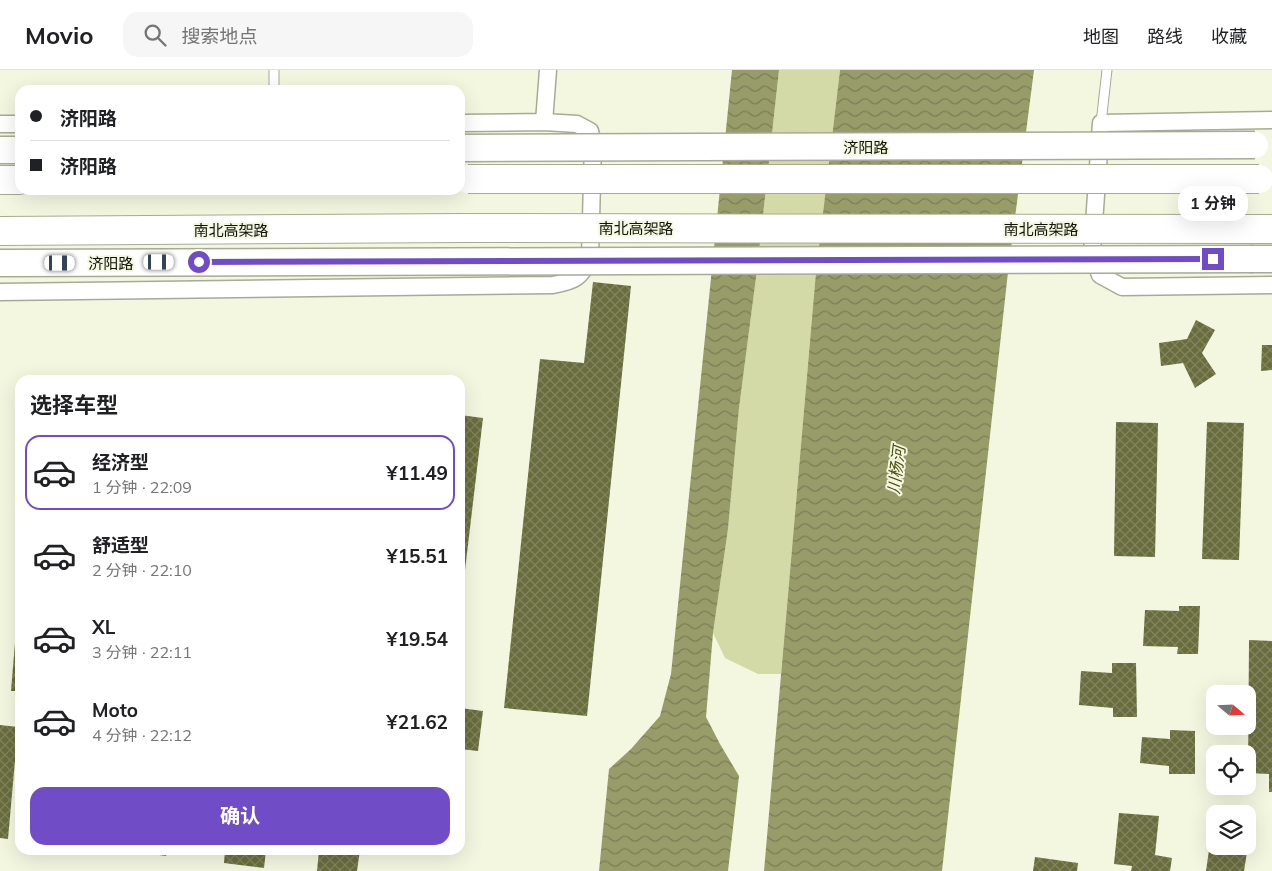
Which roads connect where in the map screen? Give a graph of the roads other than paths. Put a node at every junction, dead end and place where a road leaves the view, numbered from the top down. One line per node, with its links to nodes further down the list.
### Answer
1 (274, 70): 4 (lane)
2 (548, 70): 6 (street)
3 (1107, 70): 8 (lane)
4 (274, 85)
5 (1272, 120): 8 (street)
6 (544, 122): 7 (street); 24 (street)
7 (465, 123)
8 (1101, 123): 23 (street)
9 (0, 124): 10 (street)
10 (15, 124)
11 (1272, 145): 12 (main road, 济阳路, bridge)
12 (465, 148)
13 (0, 150): 14 (main road)
14 (15, 150)
15 (1272, 178): 16 (highway, bridge)
16 (465, 179)
17 (0, 180): 18 (highway)
18 (15, 180)
19 (1272, 229): 20 (highway, 南北高架路, bridge)
20 (0, 231)
21 (1272, 259): 22 (main road, 济阳路, bridge)
22 (0, 263)
23 (1272, 285)
24 (0, 292)

